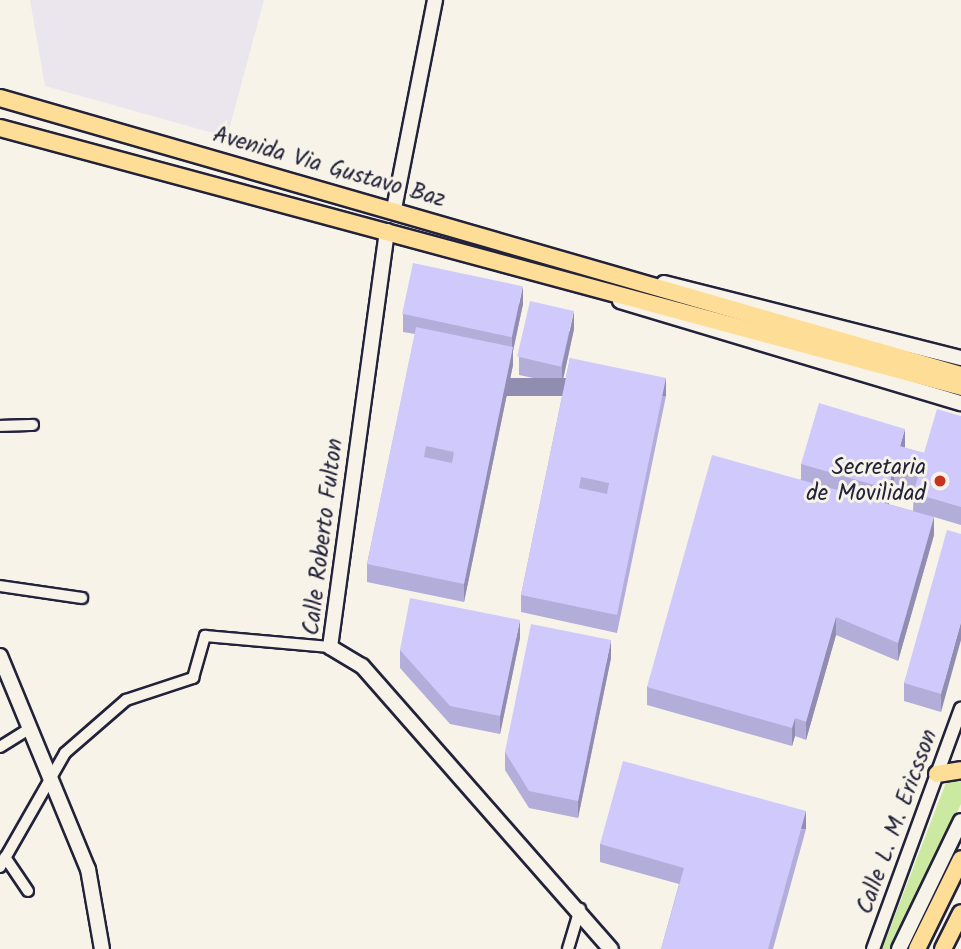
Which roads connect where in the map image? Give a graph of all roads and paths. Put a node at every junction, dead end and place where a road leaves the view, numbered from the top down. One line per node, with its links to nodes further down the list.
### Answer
1 (435, 0): 4 (main road)
2 (0, 98): 4 (main road, Avenida Via Gustavo Baz)
3 (0, 128): 5 (main road, Avenida Via Gustavo Baz)
4 (394, 209): 7 (main road, Avenida Via Gustavo Baz)
5 (387, 230): 6 (main road, Avenida Via Gustavo Baz); 16 (main road, Calle Roberto Fulton)
6 (568, 278): 10 (main road, Avenida Via Gustavo Baz); 11 (main road, Avenida Via Gustavo Baz)
7 (645, 281): 8 (main road, Avenida Via Gustavo Baz); 9 (main road, Avenida Via Gustavo Baz)
8 (961, 358)
9 (961, 376)
10 (961, 387)
11 (961, 403)
12 (33, 425): 13 (street)
13 (0, 426)
14 (0, 586): 15 (street)
15 (82, 598)
16 (330, 647): 24 (street); 30 (main road, Calle Roberto Fulton)
17 (0, 656): 18 (main road)
18 (3, 675): 20 (main road)
19 (961, 709): 23 (street, Calle L. M. Ericsson)
20 (29, 729): 21 (street); 24 (main road)
21 (0, 747)
22 (961, 769): 23 (main road)
23 (937, 774): 35 (street, Calle L. M. Ericsson)
24 (49, 777): 26 (street); 32 (main road)
25 (961, 821): 36 (main road)
26 (5, 857): 28 (street); 29 (street)
27 (961, 859): 37 (main road)
28 (0, 867)
29 (28, 891)
30 (580, 908): 33 (street); 34 (main road, Calle Roberto Fulton)
31 (961, 913): 38 (main road)
32 (102, 949)
33 (568, 949)
34 (611, 949)
35 (873, 949)
36 (899, 949)
37 (917, 949)
38 (943, 949)

